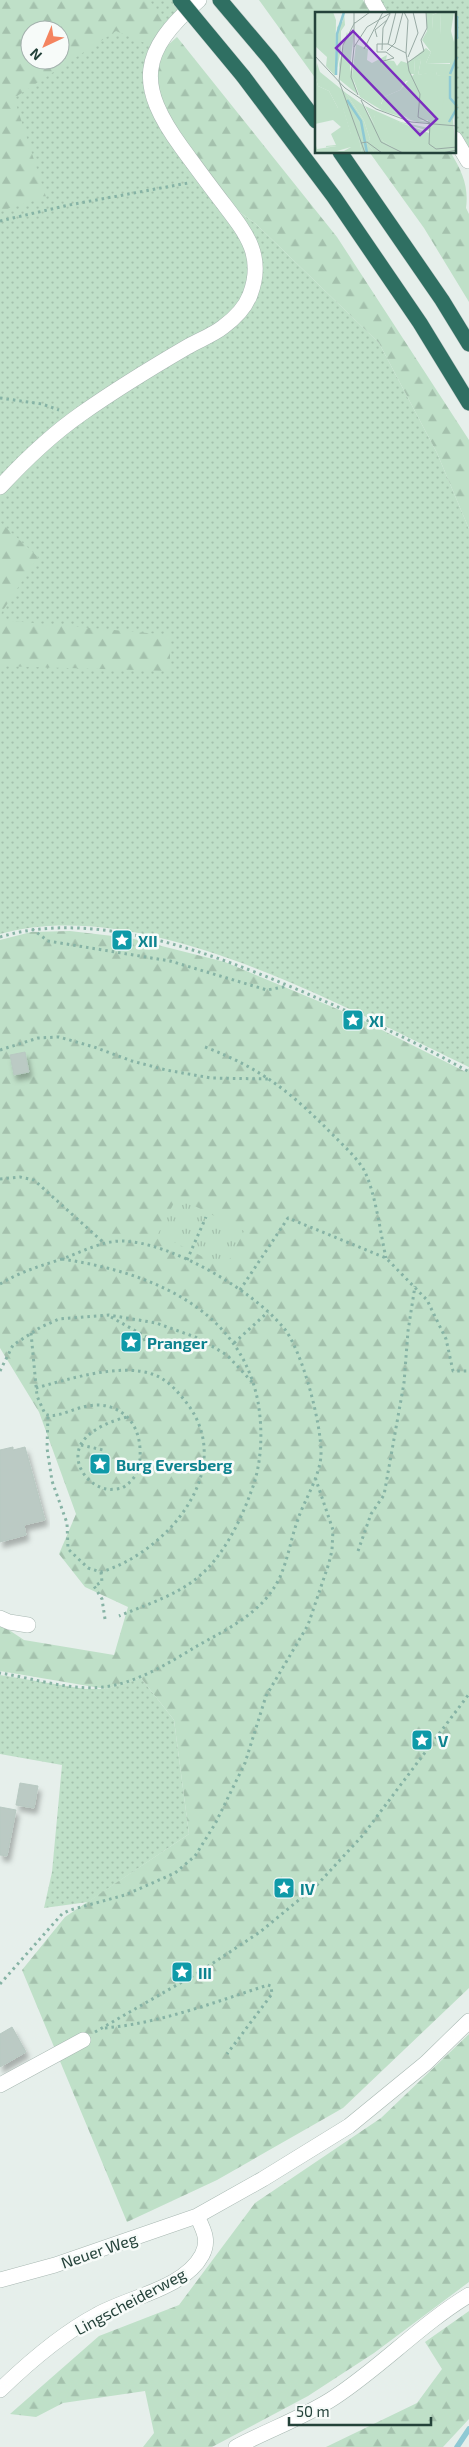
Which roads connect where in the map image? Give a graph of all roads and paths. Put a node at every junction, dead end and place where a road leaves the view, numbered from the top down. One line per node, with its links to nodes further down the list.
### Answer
1 (180, 0): 14 (highway, bridge)
2 (199, 0): 10 (street)
3 (220, 0): 6 (highway)
4 (372, 0): 5 (street)
5 (379, 12)
6 (315, 120)
7 (456, 141): 9 (street)
8 (341, 154): 12 (highway)
9 (468, 161)
10 (206, 180): 11 (path); 15 (street)
11 (0, 221)
12 (469, 344)
13 (0, 398): 15 (path)
14 (469, 403)
15 (75, 418): 16 (street)
16 (0, 487)
17 (32, 929): 18 (path); 19 (path); 19 (path)
18 (0, 937)
19 (289, 986): 22 (path)
20 (205, 1047): 23 (path)
21 (0, 1050): 23 (path)
22 (469, 1072)
23 (272, 1080): 27 (path)
24 (0, 1179): 26 (path)
25 (206, 1217): 29 (path)
26 (104, 1243): 28 (path); 29 (path)
27 (386, 1258): 31 (path); 32 (path)
28 (61, 1259): 30 (path); 38 (path)
29 (187, 1260): 32 (path)
30 (0, 1284)
31 (415, 1286): 41 (path); 49 (path)
32 (240, 1290): 33 (path)
33 (268, 1312): 38 (path); 48 (path)
34 (109, 1316): 35 (path); 36 (path); 42 (path)
35 (30, 1333): 40 (path); 43 (path)
36 (148, 1338): 37 (path); 39 (path)
37 (160, 1342)
38 (234, 1343): 42 (path)
39 (134, 1344)
40 (0, 1371)
41 (469, 1371)
42 (255, 1385): 51 (path)
43 (36, 1388): 44 (path); 50 (path)
44 (48, 1415): 45 (path); 50 (path)
45 (128, 1417): 46 (path); 46 (path)
46 (81, 1445): 47 (path)
47 (103, 1454)
48 (315, 1477): 55 (path); 57 (path)
49 (358, 1551)
50 (101, 1572): 53 (path)
51 (119, 1616)
52 (0, 1618): 54 (street)
53 (105, 1619)
54 (28, 1625)
55 (0, 1673)
56 (469, 1694): 59 (path)
57 (0, 1984)
58 (469, 2021): 63 (street, Neuer Weg)
59 (102, 2028): 60 (path); 61 (path)
60 (82, 2040): 62 (street)
61 (227, 2054)
62 (0, 2085)
63 (197, 2216): 64 (street, Neuer Weg); 66 (street, Lingscheiderweg)
64 (0, 2280)
65 (469, 2295): 67 (street)
66 (0, 2390)
67 (236, 2447)

